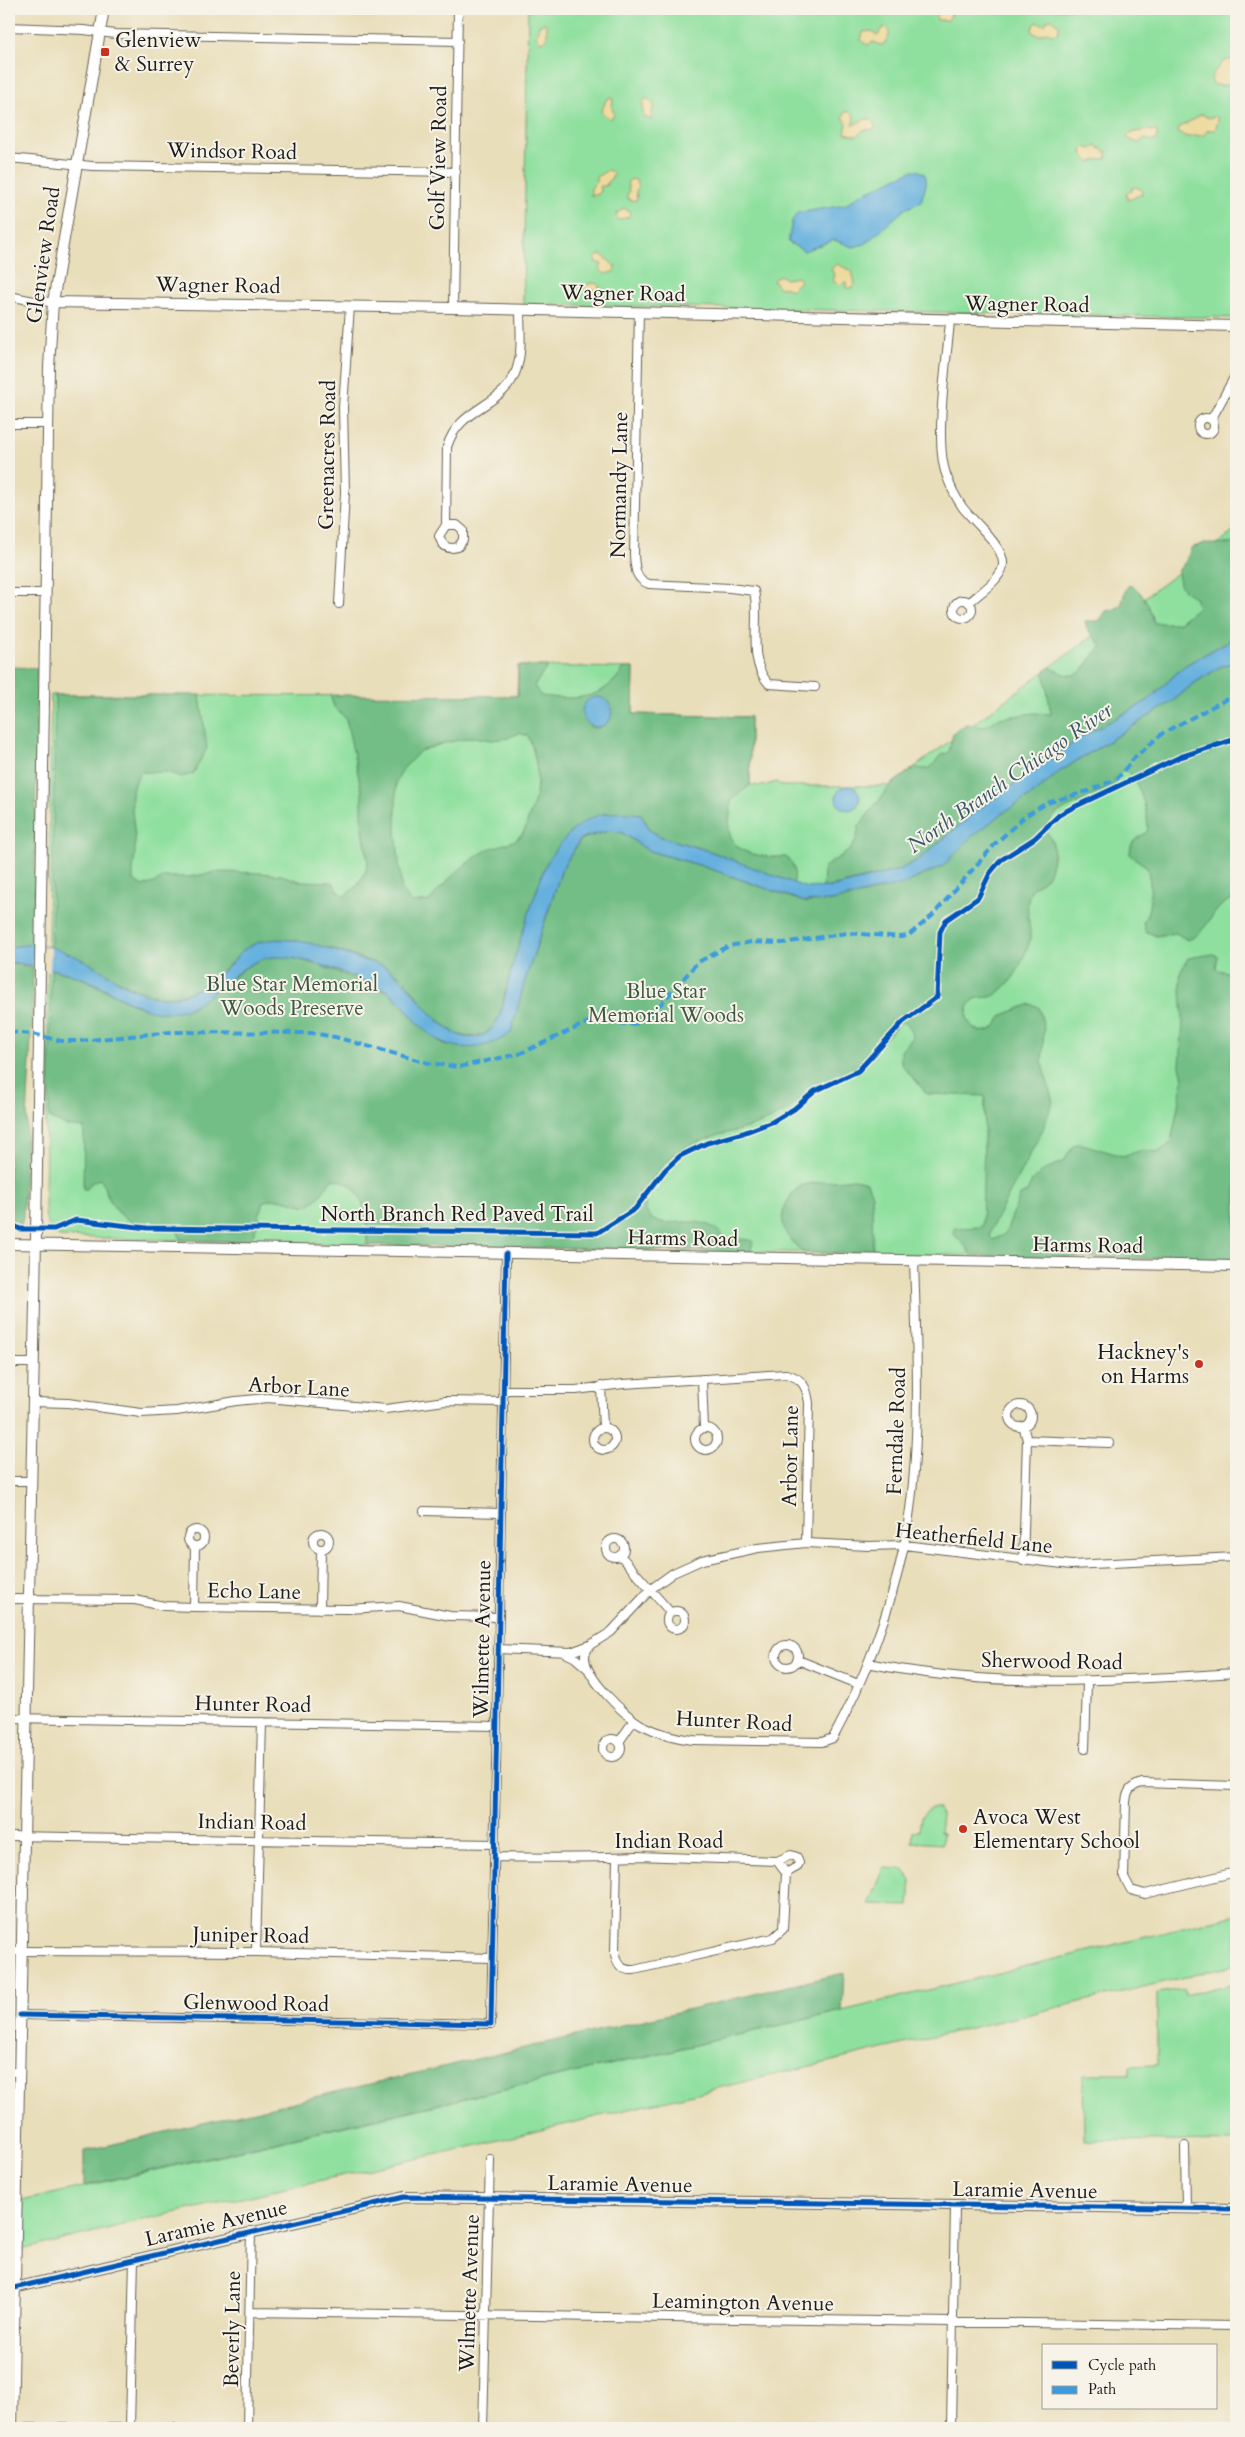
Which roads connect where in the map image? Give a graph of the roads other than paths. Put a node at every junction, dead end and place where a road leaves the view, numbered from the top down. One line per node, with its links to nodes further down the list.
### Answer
1 (104, 9): 4 (main road, Glenview Road)
2 (458, 9): 5 (street, Golf View Road)
3 (9, 27): 4 (street)
4 (100, 32): 5 (street); 7 (main road, Glenview Road)
5 (458, 41): 8 (street, Golf View Road)
6 (9, 158): 7 (street, Windsor Road)
7 (76, 165): 8 (street, Windsor Road); 10 (main road, Glenview Road)
8 (456, 172): 12 (street, Golf View Road)
9 (9, 296): 10 (street, Wagner Road)
10 (53, 302): 11 (main road, Wagner Road); 20 (main road, Glenview Road)
11 (350, 306): 12 (main road, Wagner Road); 25 (street, Greenacres Road)
12 (453, 308): 13 (main road, Wagner Road)
13 (520, 309): 14 (main road, Wagner Road); 21 (street)
14 (639, 312): 15 (main road, Wagner Road); 26 (street, Normandy Lane)
15 (950, 321): 16 (main road, Wagner Road); 24 (street)
16 (1236, 326)
17 (1236, 374): 18 (street)
18 (1211, 420)
19 (9, 424): 20 (street)
20 (49, 424): 23 (main road, Glenview Road)
21 (446, 525)
22 (9, 592): 23 (street)
23 (46, 593): 28 (main road, Glenview Road)
24 (970, 602)
25 (339, 604)
26 (815, 687)
27 (9, 1244): 28 (main road, Harms Road)
28 (35, 1245): 29 (main road, Harms Road); 33 (main road, Glenview Road)
29 (506, 1254): 30 (main road, Harms Road); 36 (street, Wilmette Avenue)
30 (914, 1261): 31 (main road, Harms Road); 49 (street, Ferndale Road)
31 (1236, 1266)
32 (9, 1363): 33 (street)
33 (34, 1363): 37 (main road, Glenview Road)
34 (702, 1379): 35 (street, Arbor Lane); 41 (street); 48 (street, Arbor Lane)
35 (601, 1386): 36 (street, Arbor Lane); 40 (street)
36 (504, 1390): 38 (street, Wilmette Avenue)
37 (33, 1402): 38 (street, Arbor Lane); 45 (main road, Glenview Road)
38 (504, 1402): 47 (street, Wilmette Avenue)
39 (1023, 1426): 42 (street)
40 (603, 1428)
41 (704, 1428)
42 (1027, 1440): 43 (street); 54 (street)
43 (1108, 1443)
44 (9, 1481): 45 (street)
45 (31, 1481): 57 (main road, Glenview Road)
46 (424, 1511): 47 (street)
47 (501, 1513): 61 (street, Wilmette Avenue)
48 (806, 1543): 49 (street, Heatherfield Lane); 55 (street, Heatherfield Lane)
49 (904, 1545): 54 (street, Heatherfield Lane); 66 (street, Ferndale Road)
50 (195, 1546): 58 (street)
51 (321, 1549): 59 (street)
52 (620, 1555): 55 (street)
53 (1236, 1557): 54 (street, Heatherfield Lane)
54 (1023, 1561)
55 (651, 1589): 60 (street); 62 (street, Heatherfield Lane)
56 (9, 1599): 57 (street, Echo Lane)
57 (29, 1599): 58 (street, Echo Lane); 72 (main road, Glenview Road)
58 (194, 1608): 59 (street, Echo Lane)
59 (320, 1609): 61 (street, Echo Lane)
60 (670, 1612)
61 (499, 1617): 63 (street, Wilmette Avenue)
62 (590, 1645): 64 (street, Hunter Road); 67 (street)
63 (498, 1649): 64 (street, Hunter Road); 75 (street, Wilmette Avenue)
64 (560, 1652): 67 (street, Hunter Road)
65 (798, 1660): 70 (street)
66 (868, 1663): 69 (street, Sherwood Road); 70 (street, Ferndale Road)
67 (590, 1670): 73 (street, Hunter Road)
68 (1236, 1673): 69 (street, Sherwood Road)
69 (1087, 1682): 78 (street)
70 (858, 1684): 76 (street, Ferndale Road)
71 (9, 1718): 72 (street, Hunter Road)
72 (26, 1718): 74 (street, Hunter Road); 81 (main road, Glenview Road)
73 (634, 1720): 76 (street, Hunter Road); 77 (street)
74 (262, 1722): 75 (street, Hunter Road); 82 (street)
75 (497, 1726): 83 (street, Wilmette Avenue)
76 (833, 1738)
77 (619, 1742)
78 (1085, 1748)
79 (1236, 1786): 87 (street)
80 (9, 1836): 81 (street, Indian Road)
81 (24, 1836): 82 (street, Indian Road); 90 (main road, Glenview Road)
82 (259, 1839): 83 (street, Indian Road); 91 (street)
83 (495, 1844): 84 (street, Wilmette Avenue)
84 (495, 1857): 85 (street, Indian Road); 92 (street, Wilmette Avenue)
85 (617, 1857): 86 (street, Indian Road); 88 (street)
86 (777, 1861): 88 (street); 88 (street, Indian Road)
87 (1236, 1872)
88 (786, 1873)
89 (9, 1951): 90 (street, Juniper Road)
90 (21, 1951): 91 (street, Juniper Road); 93 (main road, Glenview Road)
91 (256, 1952): 92 (street, Juniper Road)
92 (492, 1958): 94 (street, Wilmette Avenue)
93 (20, 2015): 94 (street, Glenwood Road); 95 (main road, Glenview Road)
94 (491, 2024)
95 (14, 2072): 98 (main road, Glenview Road)
96 (1185, 2146): 101 (street)
97 (490, 2159): 99 (street, Wilmette Avenue)
98 (13, 2162): 105 (main road, Glenview Road)
99 (489, 2198): 100 (main road, Laramie Avenue); 103 (main road, Laramie Avenue); 107 (street, Wilmette Avenue)
100 (956, 2205): 101 (main road, Laramie Avenue); 108 (street)
101 (1186, 2208): 102 (main road, Laramie Avenue)
102 (1236, 2209)
103 (251, 2231): 104 (main road, Laramie Avenue); 106 (street, Beverly Lane)
104 (134, 2259): 105 (main road, Laramie Avenue); 113 (street)
105 (14, 2288): 110 (main road, Glenview Road)
106 (250, 2312): 107 (street, Leamington Avenue); 115 (street, Beverly Lane)
107 (486, 2315): 108 (street, Leamington Avenue); 116 (street, Wilmette Avenue)
108 (954, 2322): 109 (street, Leamington Avenue); 117 (street)
109 (1236, 2326)
110 (12, 2428)
111 (22, 2428): 112 (street)
112 (65, 2428): 113 (street)
113 (130, 2428): 114 (street)
114 (174, 2428)
115 (247, 2428)
116 (483, 2428)
117 (951, 2428)

